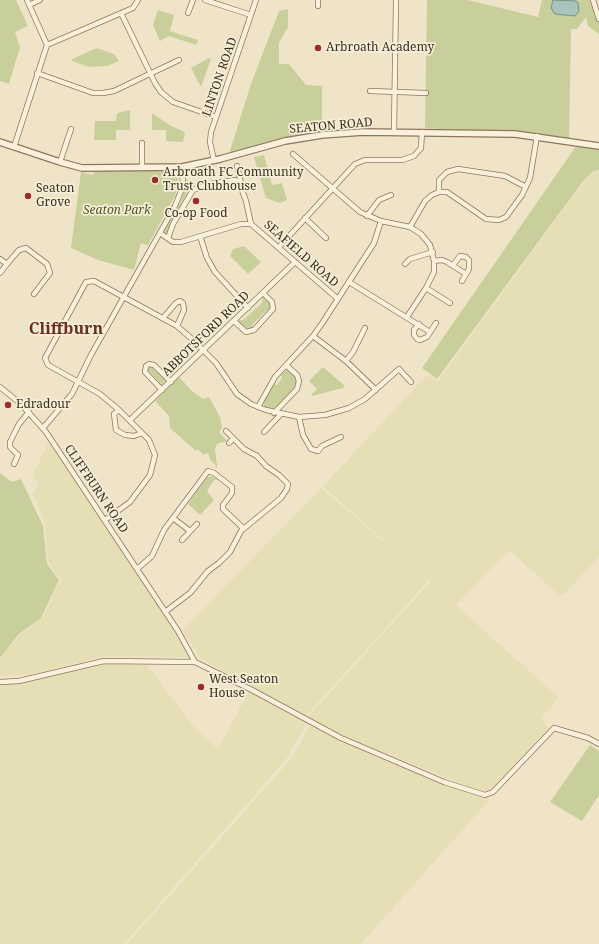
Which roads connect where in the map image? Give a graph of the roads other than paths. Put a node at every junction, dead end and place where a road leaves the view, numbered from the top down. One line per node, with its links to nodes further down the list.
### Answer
1 (40, 0): 9 (street)
2 (138, 0): 11 (street)
3 (192, 0): 12 (street)
4 (206, 0): 13 (street)
5 (256, 0): 13 (street, LINTON ROAD)
6 (318, 0): 10 (street)
7 (396, 0): 20 (street)
8 (593, 0): 14 (street)
9 (28, 2): 15 (street)
10 (318, 6)
11 (121, 13): 15 (street); 18 (street)
12 (188, 13)
13 (251, 15): 22 (street, LINTON ROAD)
14 (599, 19)
15 (47, 45): 17 (street)
16 (179, 60): 18 (street)
17 (37, 73): 18 (street); 30 (street)
18 (150, 73): 22 (street)
19 (370, 91): 20 (street)
20 (394, 92): 21 (street); 24 (street)
21 (426, 93)
22 (216, 117): 32 (street, LINTON ROAD)
23 (71, 129): 33 (street)
24 (394, 132): 25 (street, SEATON ROAD); 32 (street, SEATON ROAD)
25 (422, 132): 26 (street, SEATON ROAD); 38 (street)
26 (537, 136): 29 (street, SEATON ROAD); 39 (street)
27 (0, 142): 30 (street, SEATON ROAD)
28 (142, 143): 36 (street)
29 (599, 146)
30 (14, 147): 33 (street, SEATON ROAD)
31 (293, 154): 38 (street)
32 (214, 161): 35 (street, SEATON ROAD)
33 (60, 162): 36 (street, SEATON ROAD)
34 (237, 166): 37 (street)
35 (182, 167): 36 (street, SEATON ROAD); 47 (street)
36 (142, 168)
37 (241, 183): 45 (street); 49 (street)
38 (332, 188): 42 (street); 43 (street)
39 (526, 188): 40 (street); 40 (street)
40 (438, 192): 46 (street)
41 (391, 195): 42 (street)
42 (366, 216): 44 (street)
43 (305, 218): 50 (street); 51 (street)
44 (381, 222): 46 (street); 62 (street)
45 (251, 224): 48 (street, SEAFIELD ROAD); 51 (street, SEAFIELD ROAD)
46 (410, 226): 52 (street)
47 (160, 233): 49 (street, SEAFIELD ROAD); 66 (street)
48 (200, 236): 49 (street, SEAFIELD ROAD); 69 (street)
49 (168, 238)
50 (326, 238)
51 (279, 247): 55 (street, SEAFIELD ROAD)
52 (433, 252): 54 (street); 57 (street)
53 (0, 259): 56 (street)
54 (434, 261): 58 (street); 63 (street)
55 (295, 262): 64 (street, ABBOTSFORD ROAD); 67 (street, SEAFIELD ROAD)
56 (7, 264): 59 (street); 65 (street)
57 (404, 264)
58 (453, 265): 60 (street); 60 (street)
59 (0, 273)
60 (466, 274): 61 (street)
61 (462, 281)
62 (349, 282): 67 (street); 70 (street)
63 (426, 288): 68 (street); 70 (street)
64 (263, 293): 69 (street, ABBOTSFORD ROAD); 72 (street)
65 (34, 294)
66 (125, 297): 71 (street); 82 (street); 82 (street)
67 (338, 299): 78 (street)
68 (450, 303)
69 (248, 308): 72 (street, ABBOTSFORD ROAD)
70 (407, 317): 73 (street)
71 (163, 318): 75 (street); 75 (street)
72 (234, 320): 79 (street, ABBOTSFORD ROAD)
73 (418, 324): 77 (street); 77 (street)
74 (436, 324): 77 (street)
75 (177, 326): 79 (street)
76 (365, 328): 80 (street)
77 (430, 332)
78 (313, 336): 80 (street); 81 (street)
79 (204, 350): 83 (street, ABBOTSFORD ROAD); 88 (street)
80 (346, 361): 87 (street)
81 (286, 365): 88 (street); 91 (street)
82 (78, 382): 89 (street); 95 (street)
83 (171, 382): 86 (street, ABBOTSFORD ROAD); 86 (street)
84 (411, 382): 87 (street)
85 (1, 388): 90 (street, CLIFFBURN ROAD)
86 (162, 390): 94 (street, ABBOTSFORD ROAD)
87 (376, 390): 93 (street)
88 (258, 407): 91 (street)
89 (119, 410): 94 (street); 98 (street)
90 (29, 412): 95 (street, CLIFFBURN ROAD); 102 (street)
91 (274, 412): 92 (street)
92 (281, 414): 93 (street); 97 (street)
93 (299, 417): 99 (street)
94 (130, 420): 98 (street)
95 (43, 428): 104 (street, CLIFFBURN ROAD)
96 (226, 431): 100 (street)
97 (264, 432)
98 (142, 433): 104 (street)
99 (341, 437)
100 (234, 439): 101 (street); 106 (street)
101 (229, 443)
102 (14, 464)
103 (173, 518): 106 (street); 107 (street); 109 (street)
104 (105, 520): 109 (street, CLIFFBURN ROAD)
105 (196, 524): 107 (street)
106 (244, 528): 110 (street)
107 (190, 531): 108 (street)
108 (182, 540)
109 (137, 569): 110 (street, CLIFFBURN ROAD)
110 (165, 612): 111 (street, CLIFFBURN ROAD)
111 (195, 662): 112 (street); 113 (street)
112 (0, 682)
113 (599, 744)

